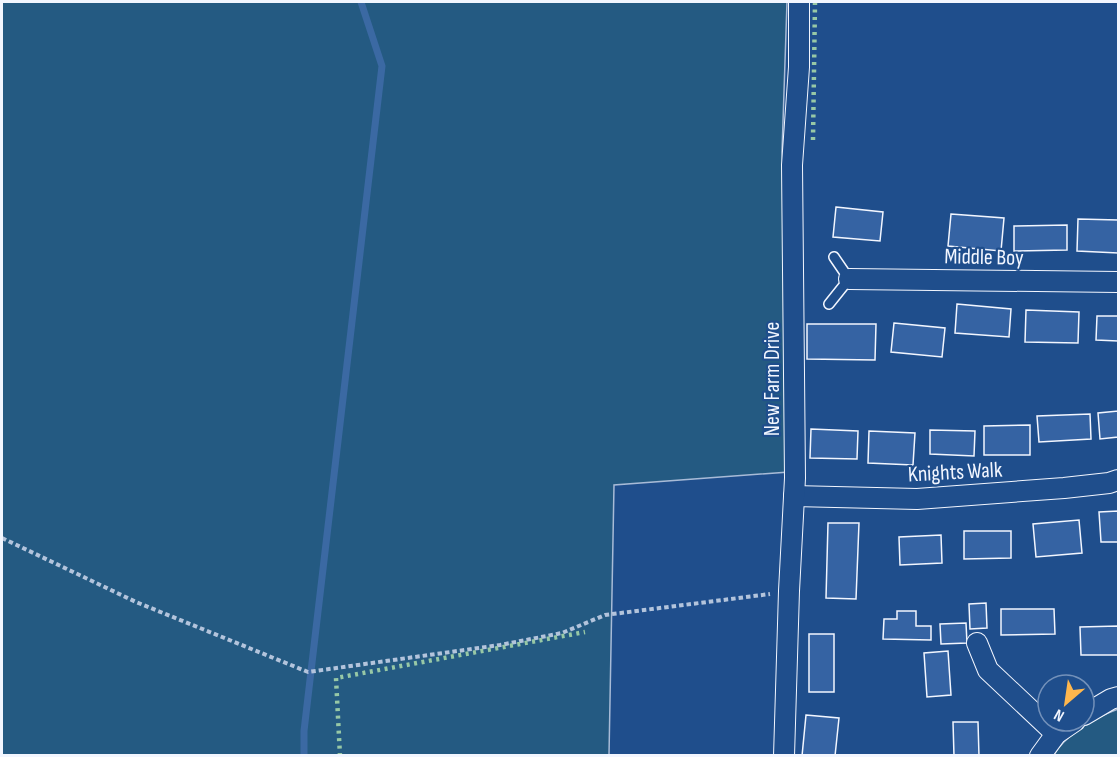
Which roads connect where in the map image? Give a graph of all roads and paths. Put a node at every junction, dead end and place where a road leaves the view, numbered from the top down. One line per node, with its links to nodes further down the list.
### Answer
1 (799, 2): 7 (street, New Farm Drive)
2 (834, 257): 3 (lane)
3 (849, 279): 4 (street, Middle Boy); 5 (lane)
4 (1119, 282)
5 (829, 304)
6 (1119, 480): 7 (street, Knights Walk)
7 (794, 496): 9 (street, New Farm Drive)
8 (2, 538): 9 (path)
9 (789, 591): 14 (street, New Farm Drive)
10 (977, 643): 13 (street)
11 (1119, 697): 12 (street)
12 (1096, 708)
13 (1056, 734): 15 (street)
14 (784, 756)
15 (1040, 756)

